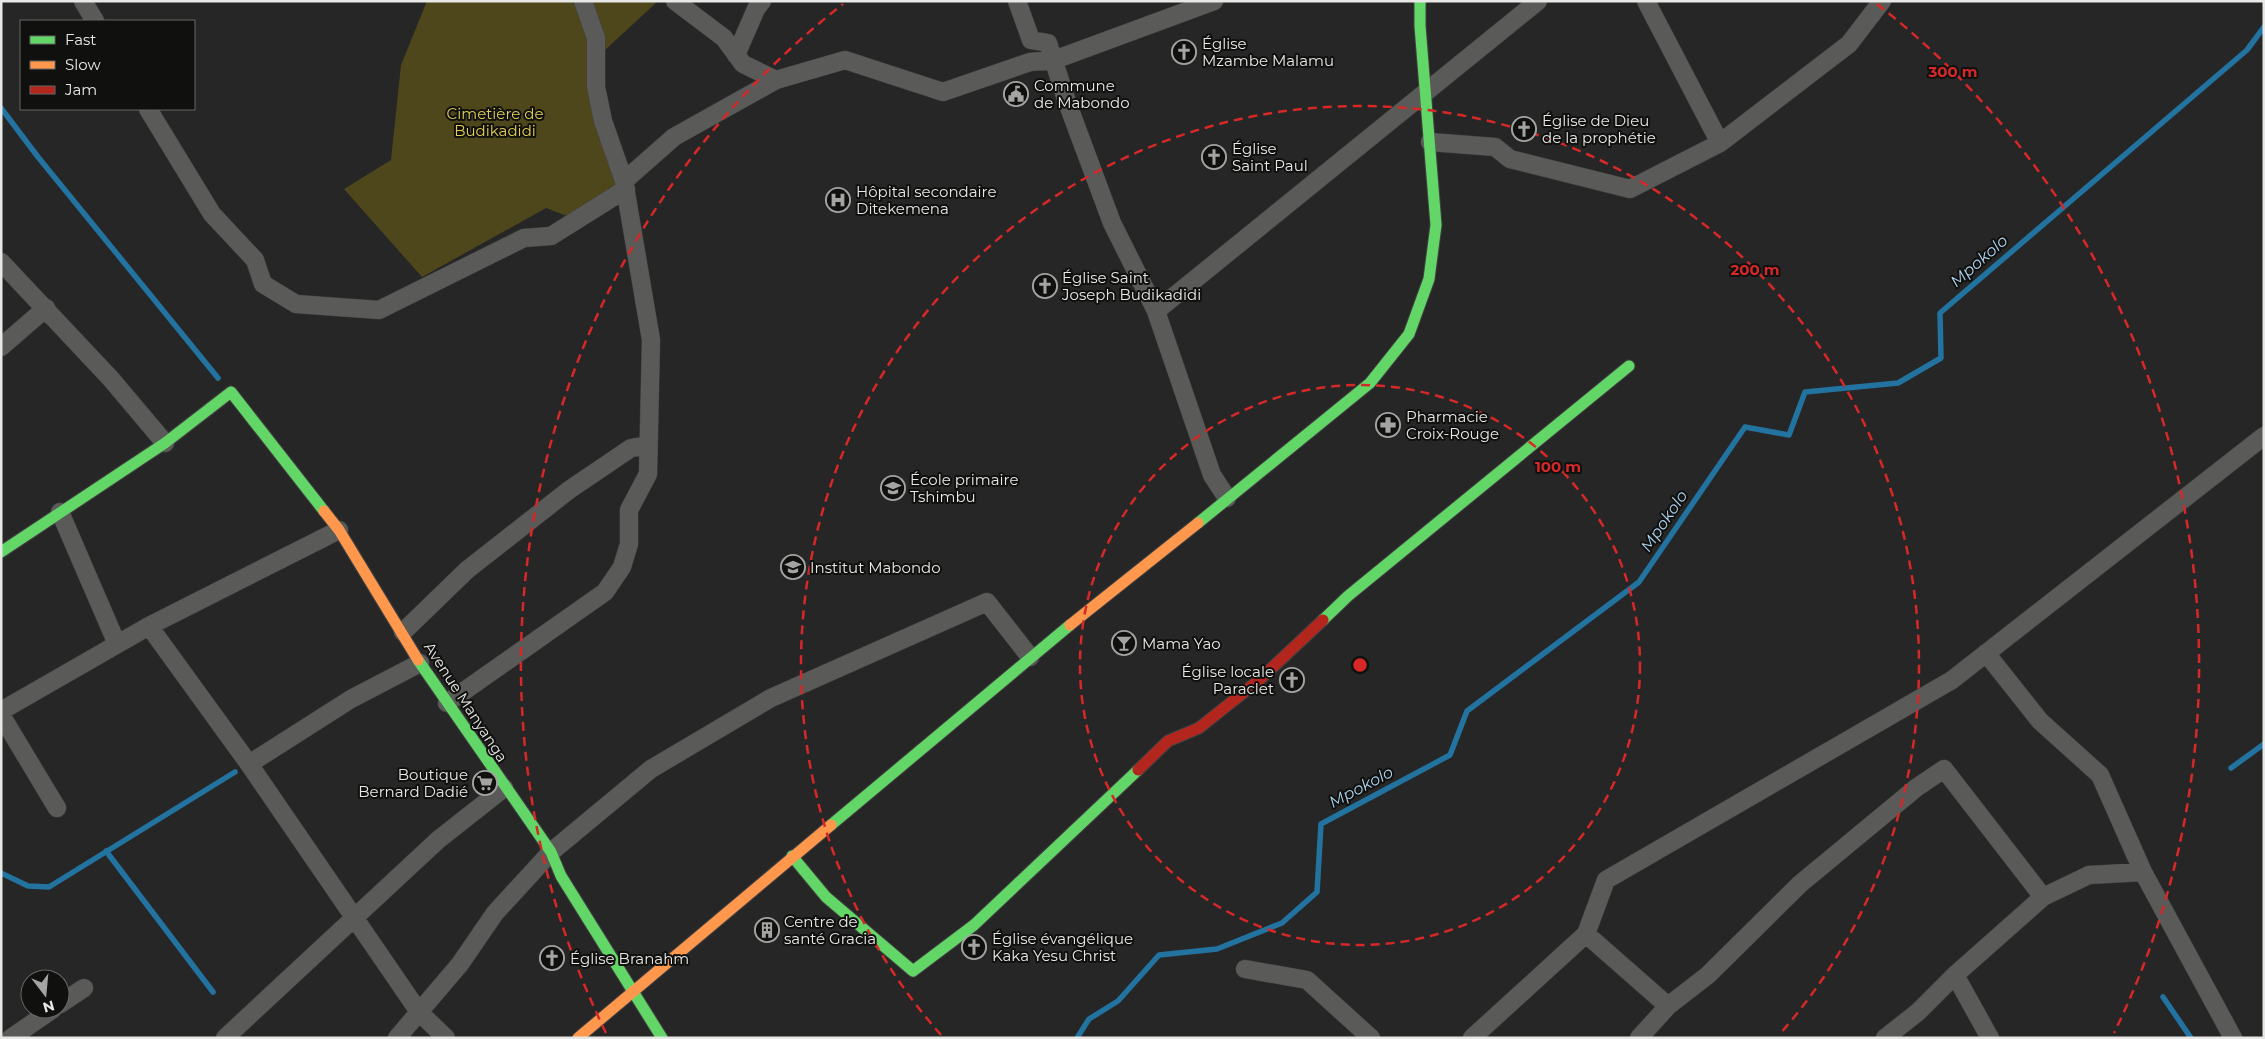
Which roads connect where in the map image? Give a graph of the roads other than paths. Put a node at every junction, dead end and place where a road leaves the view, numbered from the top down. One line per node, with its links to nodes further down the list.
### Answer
1 (83, 1): 11 (street)
2 (583, 1): 19 (street)
3 (675, 1): 12 (street)
4 (762, 1): 12 (street)
5 (1017, 1): 13 (street)
6 (1214, 1): 13 (street)
7 (1420, 1): 15 (main road)
8 (1538, 1): 15 (street)
9 (1646, 1): 18 (street)
10 (1882, 1): 18 (street)
11 (94, 20)
12 (736, 54): 14 (street)
13 (1054, 60): 14 (street); 22 (street)
14 (776, 80): 19 (street)
15 (1427, 92): 17 (main road); 22 (street)
16 (149, 110): 19 (street)
17 (1430, 142): 18 (street); 28 (main road)
18 (1720, 143)
19 (625, 185): 27 (street)
20 (1, 262): 21 (street)
21 (46, 308): 23 (street); 26 (street)
22 (1156, 311): 28 (street)
23 (1, 347)
24 (1629, 366): 45 (main road)
25 (2264, 436): 35 (street)
26 (165, 443): 29 (main road); 30 (main road, Avenue Manyanga)
27 (648, 445): 33 (street); 38 (street)
28 (1227, 498): 36 (main road)
29 (60, 512): 31 (main road); 34 (street)
30 (339, 530): 32 (street); 33 (main road, Avenue Manyanga)
31 (1, 552)
32 (149, 626): 34 (street); 41 (street)
33 (403, 632): 37 (main road, Avenue Manyanga)
34 (117, 644): 39 (street)
35 (1986, 653): 46 (street); 49 (street)
36 (1030, 657): 44 (street); 45 (main road)
37 (420, 663): 38 (main road, Avenue Manyanga); 41 (street)
38 (447, 703): 42 (main road, Avenue Manyanga)
39 (1, 711)
40 (1, 715): 43 (street)
41 (249, 764): 48 (street)
42 (504, 788): 44 (main road, Avenue Manyanga); 48 (street)
43 (57, 808)
44 (551, 852): 53 (main road, Avenue Manyanga); 56 (street)
45 (792, 856): 53 (main road)
46 (2143, 872): 47 (street); 69 (street)
47 (2043, 897): 51 (street); 55 (street)
48 (354, 920): 56 (street); 59 (street)
49 (1586, 934): 55 (street); 65 (street)
50 (1245, 969): 64 (street)
51 (1954, 976): 67 (street); 68 (street)
52 (84, 988): 54 (street)
53 (631, 992): 62 (main road); 63 (main road, Avenue Manyanga)
54 (70, 997)
55 (1668, 1006): 66 (street)
56 (419, 1012): 60 (street); 61 (street)
57 (39, 1019): 58 (street)
58 (11, 1038)
59 (225, 1038)
60 (397, 1038)
61 (446, 1038)
62 (578, 1038)
63 (662, 1038)
64 (1371, 1038)
65 (1472, 1038)
66 (1640, 1038)
67 (1885, 1038)
68 (1990, 1038)
69 (2234, 1038)

